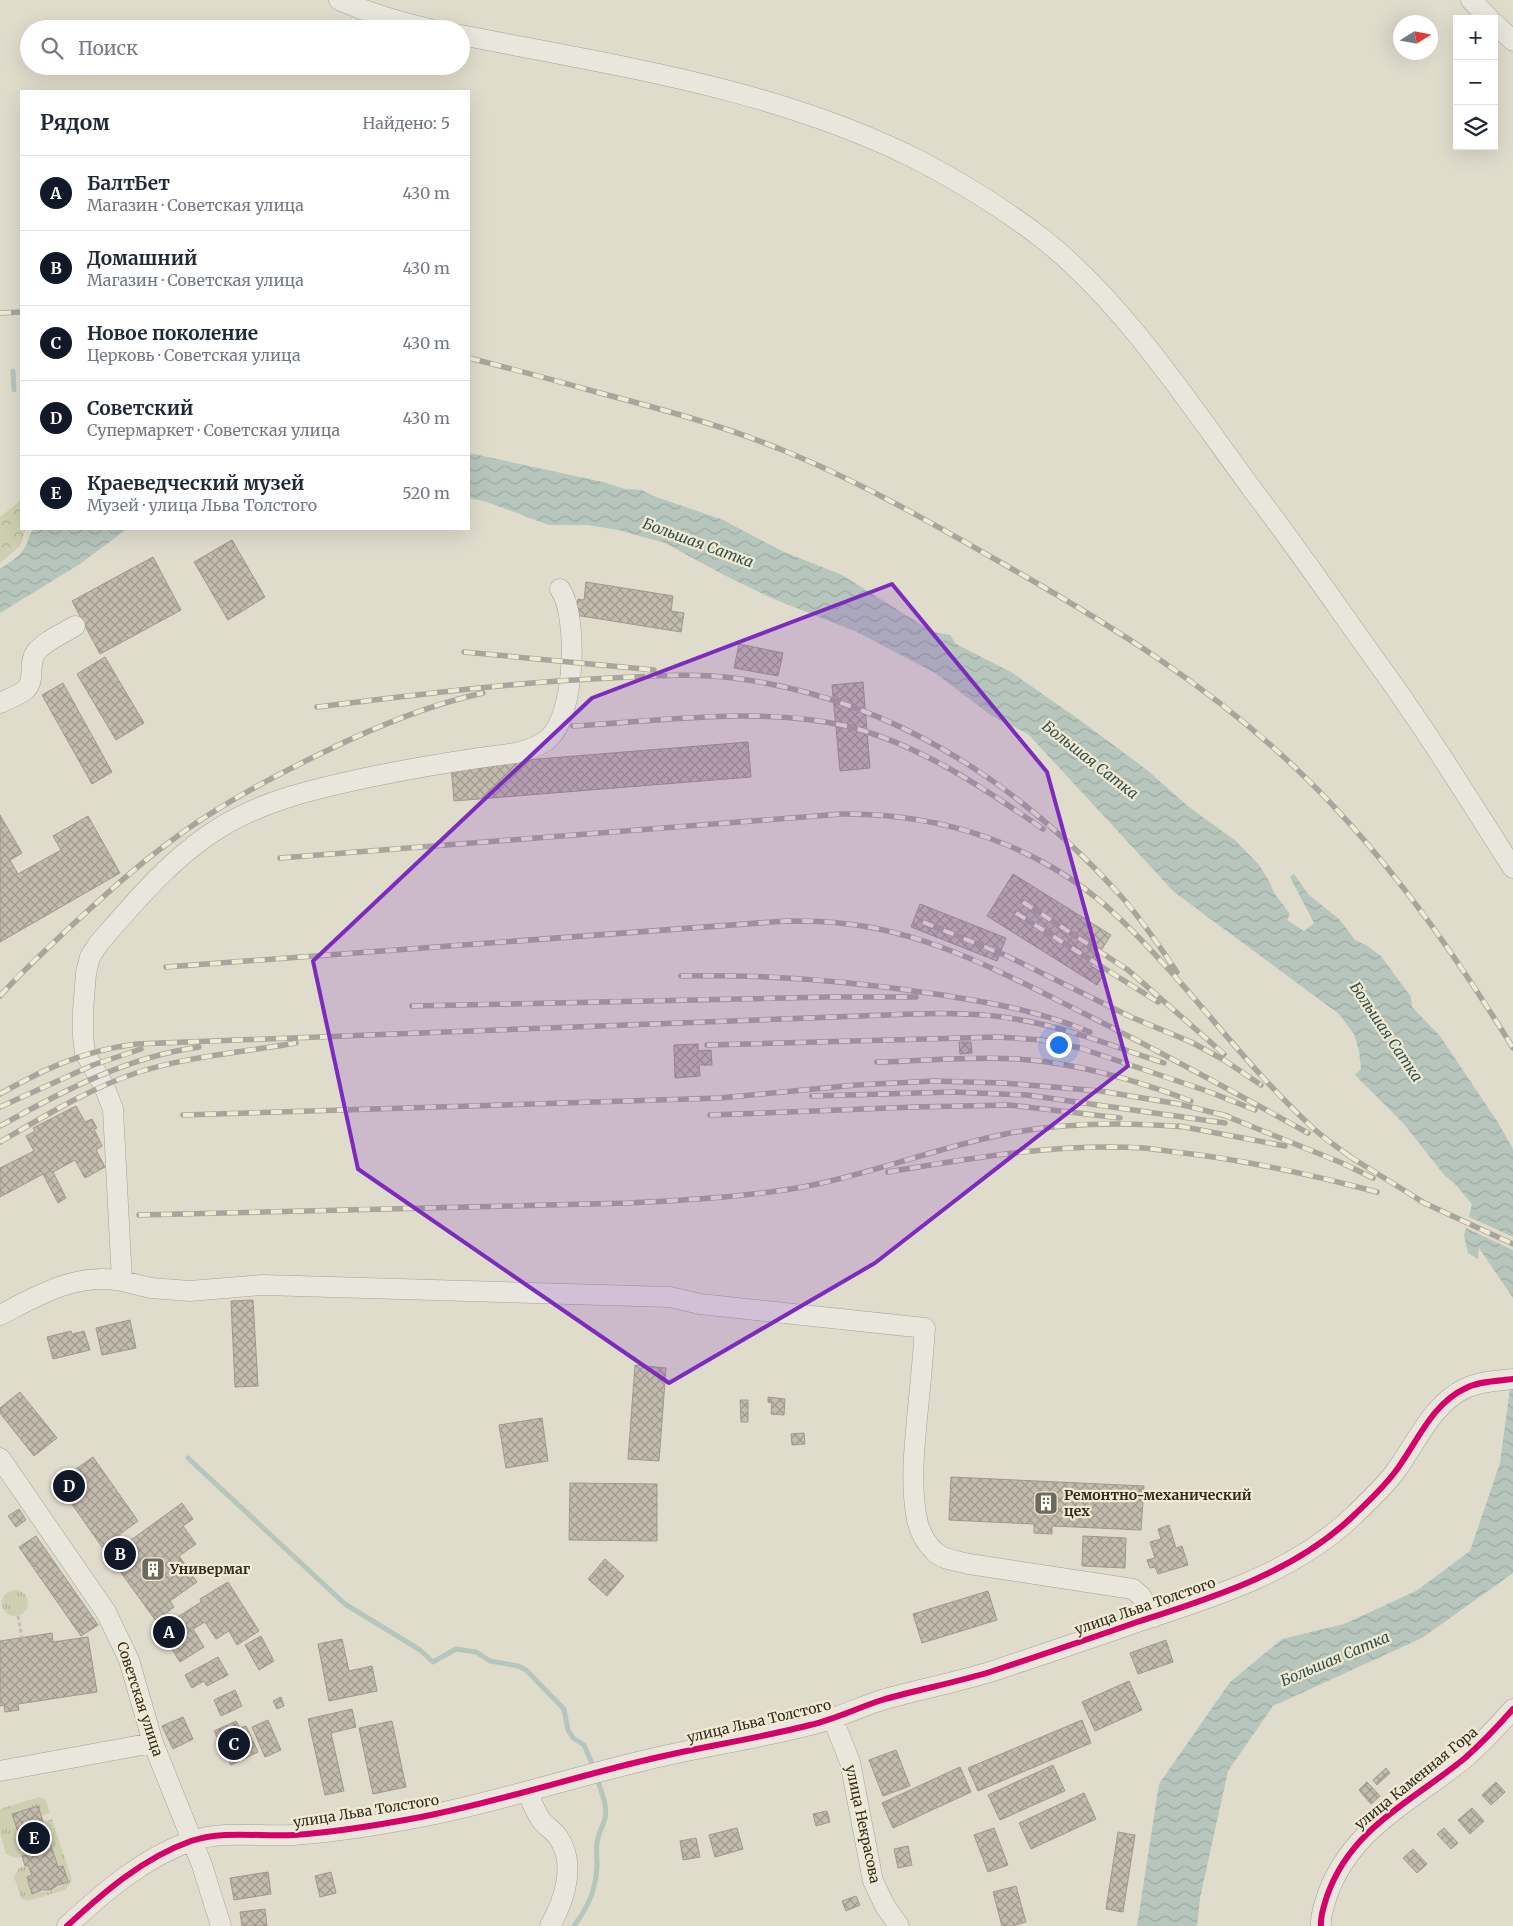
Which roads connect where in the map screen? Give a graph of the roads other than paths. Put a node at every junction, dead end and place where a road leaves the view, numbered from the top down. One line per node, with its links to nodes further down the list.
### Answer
1 (340, 0): 4 (street)
2 (1470, 0): 3 (street)
3 (1486, 15)
4 (396, 20)
5 (1498, 27): 7 (street)
6 (470, 37): 11 (street)
7 (1513, 42)
8 (560, 589): 12 (street)
9 (74, 626): 10 (street)
10 (0, 703)
11 (1513, 868)
12 (122, 1280): 13 (street); 16 (street)
13 (0, 1315)
14 (1513, 1379): 16 (street, улица Льва Толстого)
15 (0, 1458): 19 (street, Советская улица)
16 (1154, 1617): 18 (street, улица Льва Толстого)
17 (1513, 1709): 27 (street, улица Каменная Гора)
18 (833, 1719): 21 (street, улица Льва Толстого); 26 (street, улица Некрасова)
19 (153, 1743): 20 (street); 22 (street, Советская улица)
20 (0, 1771)
21 (528, 1792): 22 (street, улица Льва Толстого); 25 (street)
22 (191, 1841): 23 (street, улица Льва Толстого); 24 (street, Советская улица)
23 (67, 1926)
24 (221, 1926)
25 (550, 1926)
26 (899, 1926)
27 (1321, 1926)

